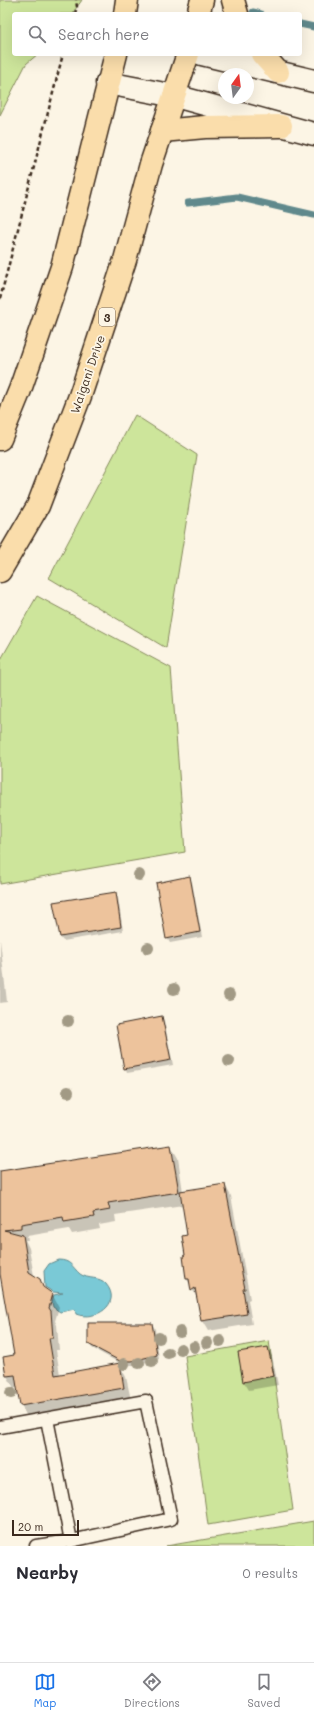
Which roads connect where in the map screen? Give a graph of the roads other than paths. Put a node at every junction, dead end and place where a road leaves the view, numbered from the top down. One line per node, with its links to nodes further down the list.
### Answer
1 (127, 0): 4 (highway)
2 (202, 0): 5 (highway)
3 (233, 0): 6 (highway)
4 (125, 12)
5 (199, 12)
6 (236, 12)
7 (115, 56): 13 (highway)
8 (187, 56): 14 (highway, Waigani Drive / 3)
9 (210, 56): 11 (street)
10 (264, 56): 11 (highway)
11 (278, 72): 12 (street)
12 (314, 81)
13 (107, 83): 14 (street); 18 (highway)
14 (175, 96): 15 (street); 16 (highway, Waigani Drive / 3)
15 (281, 126): 16 (highway); 17 (street)
16 (162, 131): 19 (highway, Waigani Drive / 3)
17 (314, 134)
18 (0, 439)
19 (0, 571)
20 (47, 1419): 21 (lane); 22 (lane); 22 (lane)
21 (0, 1427)
22 (71, 1541): 23 (lane)
23 (36, 1546)

